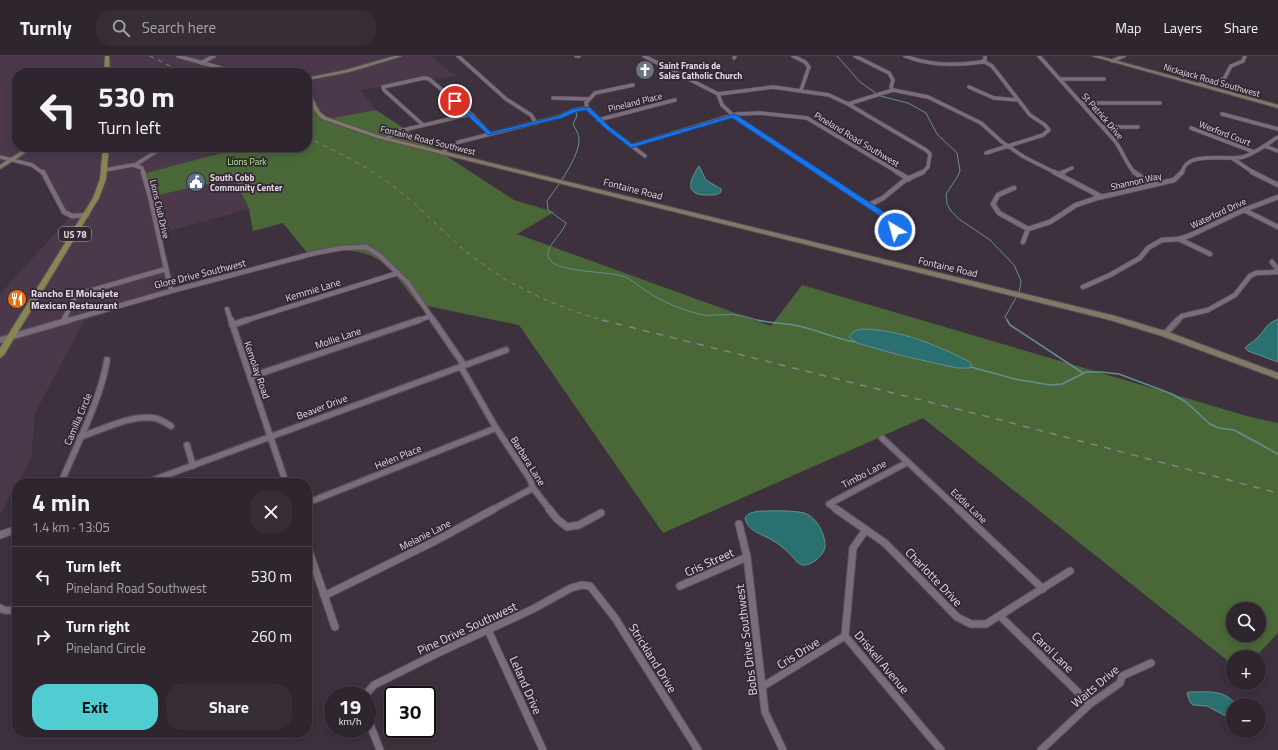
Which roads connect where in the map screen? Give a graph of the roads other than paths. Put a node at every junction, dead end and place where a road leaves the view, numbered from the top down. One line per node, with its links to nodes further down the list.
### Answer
1 (107, 56): 19 (main road)
2 (178, 56): 18 (street)
3 (214, 56): 18 (street)
4 (393, 56): 21 (main road)
5 (400, 56): 22 (main road)
6 (458, 56): 45 (street)
7 (644, 56): 30 (street)
8 (793, 56): 28 (street)
9 (855, 56): 29 (street)
10 (905, 56): 17 (street)
11 (985, 56): 17 (street)
12 (1039, 56): 23 (street, St Patrick Drive)
13 (1094, 56): 16 (main road, Nickajack Road Southwest)
14 (1124, 56): 16 (street)
15 (1245, 56): 25 (street)
16 (1112, 61): 25 (main road, Nickajack Road Southwest)
17 (981, 62): 34 (street)
18 (201, 63): 20 (street)
19 (107, 68)
20 (222, 68)
21 (312, 77)
22 (312, 77)
23 (1060, 79): 24 (street); 36 (street, St Patrick Drive)
24 (1104, 79)
25 (1200, 84): 39 (main road, Nickajack Road Southwest)
26 (633, 85): 32 (street)
27 (969, 86): 34 (street)
28 (801, 90): 30 (street); 38 (street)
29 (893, 90): 38 (street); 56 (street)
30 (718, 94): 43 (street)
31 (553, 98): 32 (street)
32 (589, 99): 40 (street)
33 (675, 100): 44 (street, Pineland Place)
34 (1018, 100): 56 (street)
35 (312, 102): 53 (main road, Fontaine Road Southwest)
36 (1082, 103): 37 (street); 47 (street, St Patrick Drive)
37 (1160, 103)
38 (848, 104): 73 (street)
39 (1278, 107)
40 (587, 108): 44 (street); 45 (street)
41 (471, 114): 46 (street); 46 (street); 51 (street)
42 (1222, 114): 50 (street)
43 (732, 116): 54 (street, Pineland Road Southwest); 73 (street, Pineland Road Southwest); 80 (street)
44 (598, 120): 54 (street)
45 (536, 123): 51 (street)
46 (422, 125): 53 (street)
47 (1102, 127): 48 (street); 76 (street, St Patrick Drive)
48 (1138, 127)
49 (1191, 128): 61 (street, Wexford Court)
50 (1278, 129)
51 (490, 134): 62 (street)
52 (1278, 137): 55 (street, Shannon Way)
53 (386, 139): 62 (main road, Fontaine Road Southwest)
54 (631, 146): 64 (street)
55 (1265, 146): 57 (street); 61 (street, Shannon Way)
56 (1009, 147): 63 (street); 72 (street)
57 (1278, 151)
58 (24, 152): 67 (main road)
59 (106, 152): 71 (main road, US 78)
60 (155, 152): 68 (street)
61 (1254, 152): 66 (street, Shannon Way)
62 (442, 153): 74 (main road, Fontaine Road Southwest)
63 (986, 153)
64 (645, 156)
65 (0, 157): 67 (street)
66 (1232, 158): 75 (street); 76 (street, Shannon Way)
67 (11, 160): 69 (main road); 82 (street)
68 (135, 165): 71 (street); 90 (street, Lions Club Drive)
69 (0, 167)
70 (1072, 168): 72 (street)
71 (105, 170): 82 (main road, US 78)
72 (1059, 174): 78 (street)
73 (909, 179): 80 (street)
74 (561, 181): 99 (main road, Fontaine Road)
75 (1278, 184)
76 (1153, 185): 78 (street, Shannon Way)
77 (1014, 188): 84 (street)
78 (1102, 197): 84 (street, Shannon Way)
79 (1278, 197): 81 (street, Waterford Drive)
80 (869, 205): 85 (street)
81 (1244, 210): 83 (street); 86 (street, Waterford Drive)
82 (87, 214): 100 (main road, US 78)
83 (1278, 227)
84 (1028, 229): 87 (street)
85 (895, 230)
86 (1179, 239): 88 (street); 93 (street, Waterford Drive)
87 (1023, 242)
88 (1210, 254)
89 (1272, 262): 91 (street)
90 (166, 269): 94 (street, Lions Club Drive); 97 (street)
91 (1278, 271): 99 (street)
92 (398, 273): 94 (street, Glore Drive Southwest); 96 (street, Glore Drive Southwest); 98 (street, Kemmie Lane)
93 (1082, 287)
94 (171, 291): 97 (street, Glore Drive Southwest)
95 (227, 308): 98 (street, Kemolay Road)
96 (431, 316): 105 (street, Barbara Lane); 107 (street, Mollie Lane)
97 (63, 321): 100 (street, Glore Drive Southwest)
98 (232, 325): 107 (street, Kemolay Road)
99 (1165, 334): 106 (main road, Fontaine Road)
100 (12, 336): 101 (street, Glore Drive Southwest); 103 (main road, US 78)
101 (0, 340)
102 (506, 350): 105 (street, Beaver Drive)
103 (0, 355)
104 (107, 360): 110 (street, Camilla Circle)
105 (462, 366): 109 (street, Barbara Lane); 111 (street, Beaver Drive)
106 (1278, 376)
107 (250, 377): 111 (street, Kemolay Road)
108 (170, 426): 110 (street)
109 (496, 428): 119 (street, Barbara Lane); 120 (street, Helen Place)
110 (80, 437): 116 (street, Camilla Circle)
111 (270, 437): 115 (street, Beaver Drive); 118 (street, Kemolay Road)
112 (882, 438): 114 (street, Eddie Lane)
113 (187, 445): 115 (street)
114 (908, 462): 121 (street, Timbo Lane); 132 (street, Eddie Lane)
115 (193, 466): 117 (street, Beaver Drive)
116 (63, 478)
117 (159, 478)
118 (284, 478)
119 (533, 488): 122 (street, Barbara Lane); 133 (street, Melanie Lane)
120 (312, 502)
121 (829, 504): 124 (street, Charlotte Drive)
122 (601, 513)
123 (739, 524): 127 (street, Bobs Drive Southwest)
124 (865, 530): 136 (street, Charlotte Drive); 139 (street, Driskell Avenue)
125 (12, 531): 126 (street)
126 (0, 535)
127 (747, 557): 131 (street, Cris Street); 142 (street, Bobs Drive Southwest)
128 (312, 560): 133 (street)
129 (1070, 571): 132 (street, Charlotte Drive)
130 (582, 585): 138 (street, Pine Drive Southwest); 147 (street, Strickland Drive)
131 (680, 586)
132 (1043, 589): 136 (street, Charlotte Drive)
133 (324, 596): 137 (street)
134 (0, 608): 135 (street)
135 (12, 611)
136 (1000, 616): 143 (street, Carol Lane)
137 (335, 627)
138 (488, 630): 141 (street, Pine Drive Southwest); 146 (street, Leland Drive)
139 (846, 636): 142 (street, Cris Drive); 149 (street, Driskell Avenue)
140 (1151, 662): 143 (street, Waits Drive)
141 (373, 686)
142 (762, 687): 148 (street, Bobs Drive Southwest)
143 (1090, 704): 150 (street, Waits Drive)
144 (375, 738): 145 (street)
145 (380, 750)
146 (543, 750)
147 (698, 750)
148 (783, 750)
149 (941, 750)
150 (1041, 750)

